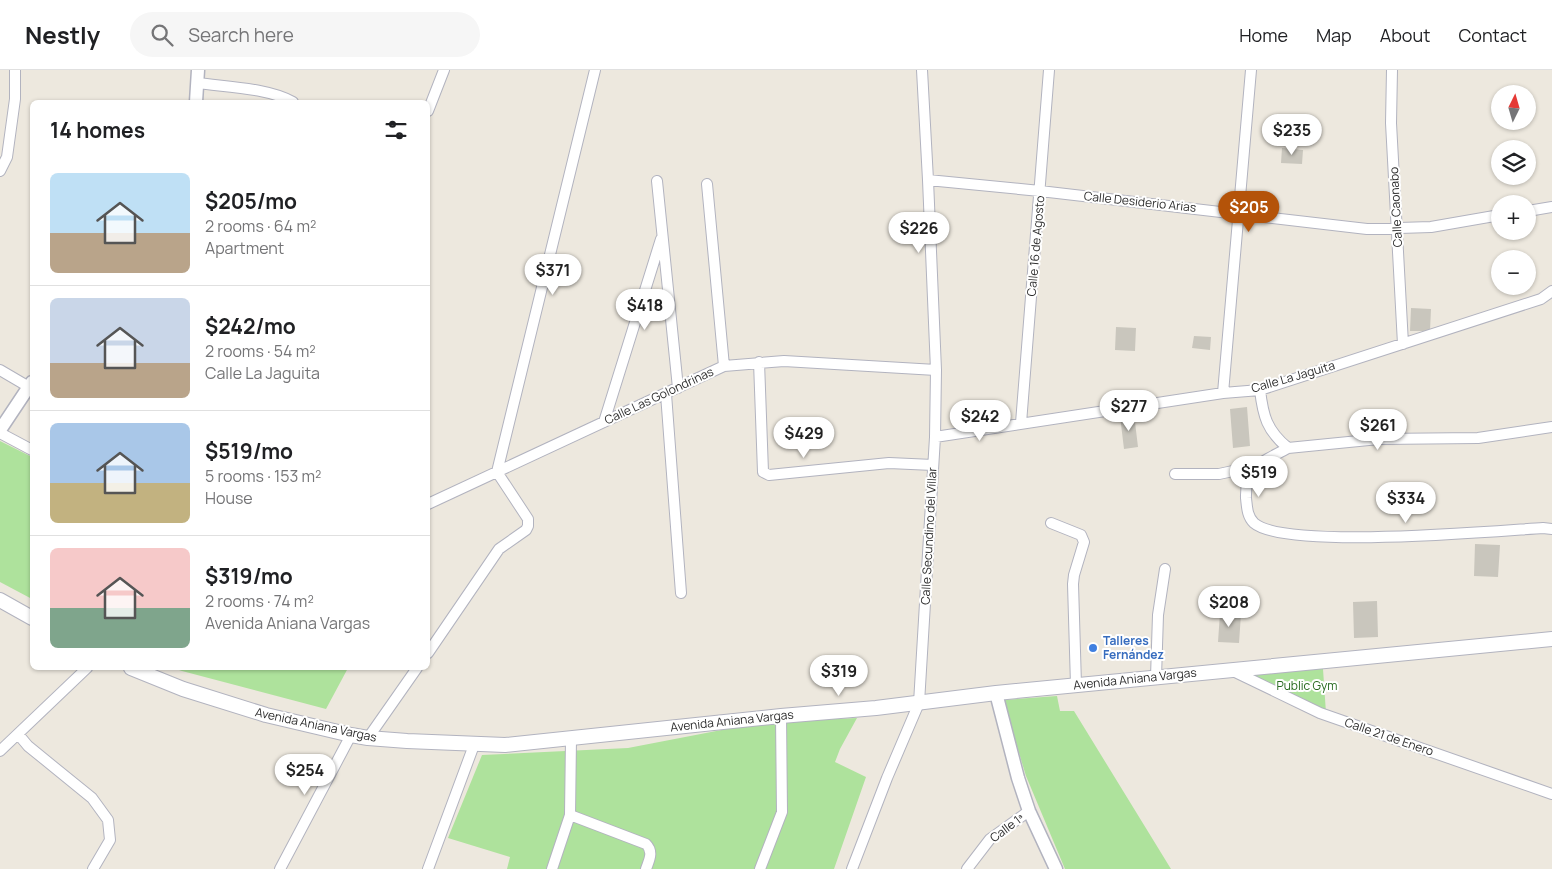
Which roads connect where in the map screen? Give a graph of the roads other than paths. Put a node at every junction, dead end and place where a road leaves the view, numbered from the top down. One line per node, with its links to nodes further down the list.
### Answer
1 (15, 70): 12 (street)
2 (444, 70): 11 (street)
3 (595, 70): 44 (street)
4 (922, 70): 13 (street, Calle Secundino del Villar)
5 (1049, 70): 16 (street, Calle 16 de Agosto)
6 (1251, 70): 19 (street)
7 (1392, 70): 21 (street, Calle Caonabo)
8 (198, 76): 9 (street); 10 (street)
9 (196, 100)
10 (289, 100)
11 (430, 106)
12 (0, 171)
13 (928, 180): 16 (street, Calle Desiderio Arias); 28 (street, Calle Secundino del Villar)
14 (658, 181): 22 (street)
15 (707, 184): 26 (street)
16 (1040, 191): 19 (street, Calle Desiderio Arias); 36 (street, Calle 16 de Agosto)
17 (1552, 207): 18 (street)
18 (1536, 210)
19 (1238, 213): 21 (street, Calle Desiderio Arias); 33 (street)
20 (1491, 217): 21 (street, Calle Desiderio Arias)
21 (1398, 229): 24 (street, Calle Caonabo)
22 (663, 233): 31 (street); 35 (street)
23 (1552, 291): 24 (street, Calle La Jaguita)
24 (1402, 344): 32 (street, Calle La Jaguita)
25 (759, 362): 26 (street, Calle Las Golondrinas); 28 (street, Calle Las Golondrinas); 42 (street)
26 (724, 366): 31 (street, Calle Las Golondrinas)
27 (0, 370): 29 (street)
28 (936, 370): 39 (street, Calle Secundino del Villar)
29 (30, 384)
30 (30, 386): 38 (street)
31 (678, 388): 34 (street, Calle Las Golondrinas)
32 (1260, 390): 33 (street, Calle La Jaguita); 40 (street)
33 (1223, 393): 36 (street, Calle La Jaguita)
34 (666, 394): 35 (street, Calle Las Golondrinas); 50 (street)
35 (604, 422): 44 (street, Calle Las Golondrinas)
36 (1021, 423): 39 (street, Calle La Jaguita)
37 (1552, 427): 40 (street)
38 (0, 432): 41 (street)
39 (935, 437): 42 (street, Calle Secundino del Villar)
40 (1288, 448): 43 (street)
41 (30, 449)
42 (933, 465): 62 (street, Calle Secundino del Villar)
43 (1256, 466): 45 (street); 48 (street)
44 (498, 472): 46 (street, Calle Las Golondrinas); 54 (street)
45 (1175, 474)
46 (430, 503)
47 (1051, 523): 60 (street)
48 (1552, 529)
49 (1165, 569): 59 (street)
50 (681, 593)
51 (0, 600): 52 (main road)
52 (30, 617)
53 (1552, 639): 58 (main road, Avenida Aniana Vargas)
54 (430, 650)
55 (85, 670): 64 (street)
56 (136, 670): 65 (main road, Avenida Aniana Vargas)
57 (416, 670): 66 (street)
58 (1230, 670): 59 (main road, Avenida Aniana Vargas); 70 (street, Calle 21 de Enero)
59 (1156, 677): 60 (main road, Avenida Aniana Vargas)
60 (1076, 685): 61 (main road, Avenida Aniana Vargas)
61 (996, 693): 62 (main road, Avenida Aniana Vargas); 71 (street)
62 (919, 703): 63 (main road, Avenida Aniana Vargas); 79 (street, Calle Secundino del Villar)
63 (781, 716): 67 (main road, Avenida Aniana Vargas); 78 (street)
64 (18, 734): 69 (street); 73 (street)
65 (352, 735): 66 (main road, Avenida Aniana Vargas); 74 (street)
66 (368, 738): 68 (main road, Avenida Aniana Vargas)
67 (571, 739): 68 (main road, Avenida Aniana Vargas); 72 (street)
68 (474, 745): 75 (street)
69 (0, 751)
70 (1552, 794)
71 (1029, 812): 80 (street, Calle 1ª); 81 (street)
72 (570, 815): 76 (street); 77 (street)
73 (93, 869)
74 (280, 869)
75 (428, 869)
76 (552, 869)
77 (646, 869)
78 (760, 869)
79 (852, 869)
80 (967, 869)
81 (1056, 869)

